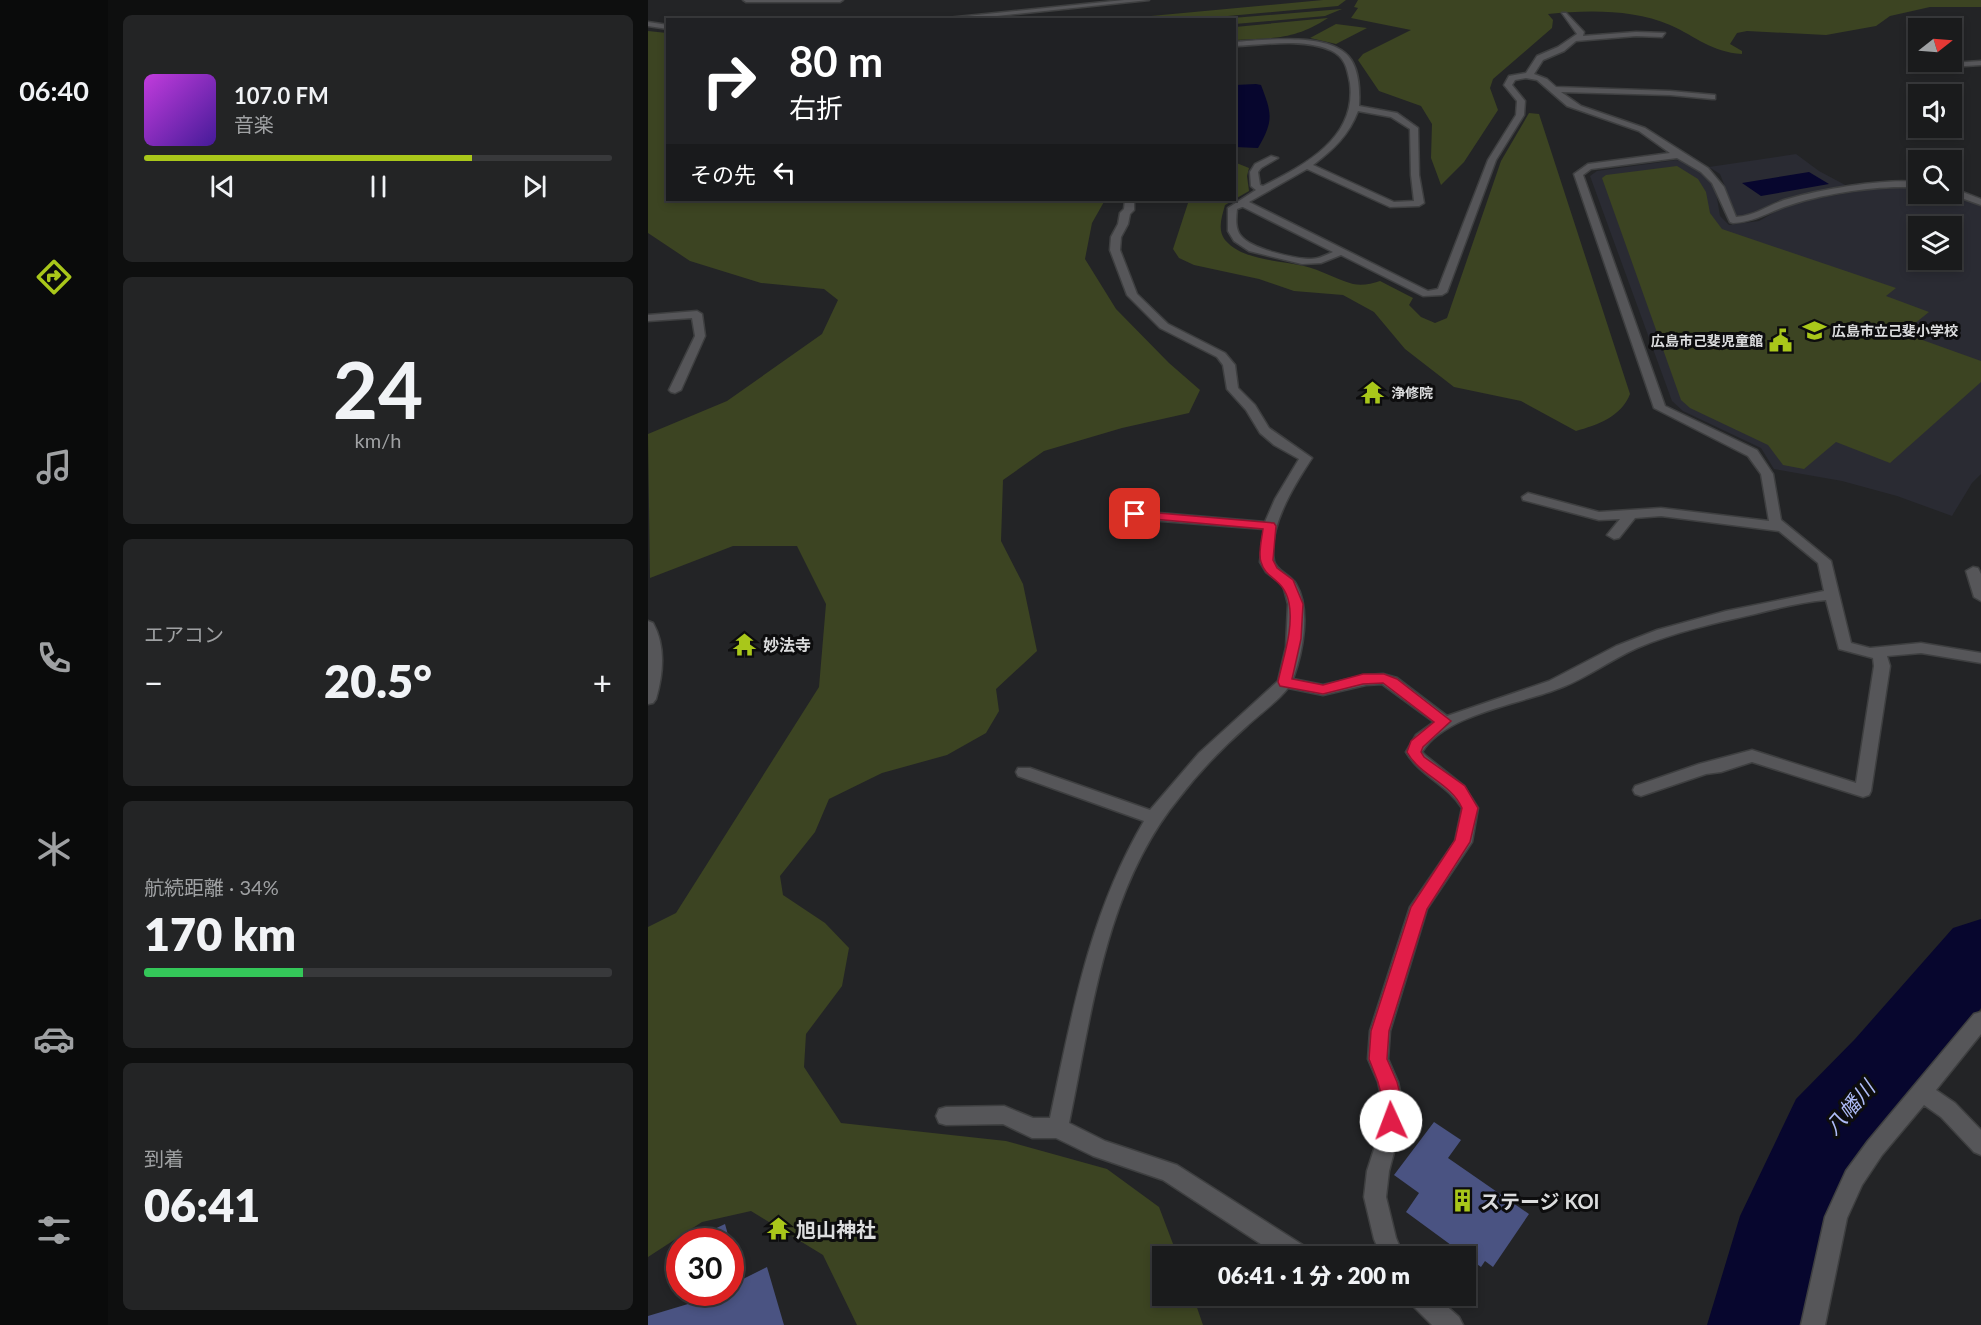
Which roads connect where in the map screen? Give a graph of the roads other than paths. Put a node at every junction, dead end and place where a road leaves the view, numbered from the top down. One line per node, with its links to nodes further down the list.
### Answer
1 (746, 0): 2 (street)
2 (840, 0)
3 (1146, 0): 4 (street)
4 (1108, 2): 6 (street)
5 (1564, 14): 10 (street)
6 (950, 18)
7 (648, 24): 8 (street)
8 (666, 27)
9 (1662, 35): 10 (street)
10 (1574, 39): 14 (street)
11 (1236, 44): 17 (street)
12 (1981, 63): 13 (street)
13 (1962, 64)
14 (1529, 75): 15 (street); 27 (street)
15 (1554, 89): 16 (street); 18 (street)
16 (1712, 97)
17 (1355, 108): 20 (street); 20 (street)
18 (1678, 155): 21 (street); 34 (street)
19 (1274, 158): 22 (street)
20 (1306, 166): 22 (street)
21 (1908, 185)
22 (1264, 190): 25 (street)
23 (1962, 195): 26 (street)
24 (1130, 201): 33 (street)
25 (1244, 202): 27 (street); 27 (street)
26 (1981, 202)
27 (1340, 252)
28 (648, 318): 29 (street)
29 (675, 390)
30 (1528, 497): 31 (street)
31 (1632, 513): 34 (street); 35 (street)
32 (1119, 520): 33 (street)
33 (1270, 526): 42 (street)
34 (1781, 527): 37 (street)
35 (1614, 535)
36 (1973, 571): 38 (street)
37 (1831, 595): 40 (street); 44 (street)
38 (1981, 597)
39 (648, 626): 43 (street)
40 (1880, 653): 41 (street); 46 (street)
41 (1981, 658)
42 (1285, 682): 44 (street); 47 (street)
43 (648, 699)
44 (1443, 721): 54 (street)
45 (1024, 772): 47 (street)
46 (1641, 790)
47 (1154, 818): 51 (street)
48 (1981, 1020): 49 (street)
49 (1921, 1091): 52 (street); 57 (street)
50 (945, 1116): 51 (street)
51 (1058, 1128): 53 (street)
52 (1981, 1145)
53 (1284, 1246)
54 (1388, 1246)
55 (1429, 1306): 56 (street)
56 (1451, 1325)
57 (1813, 1325)

